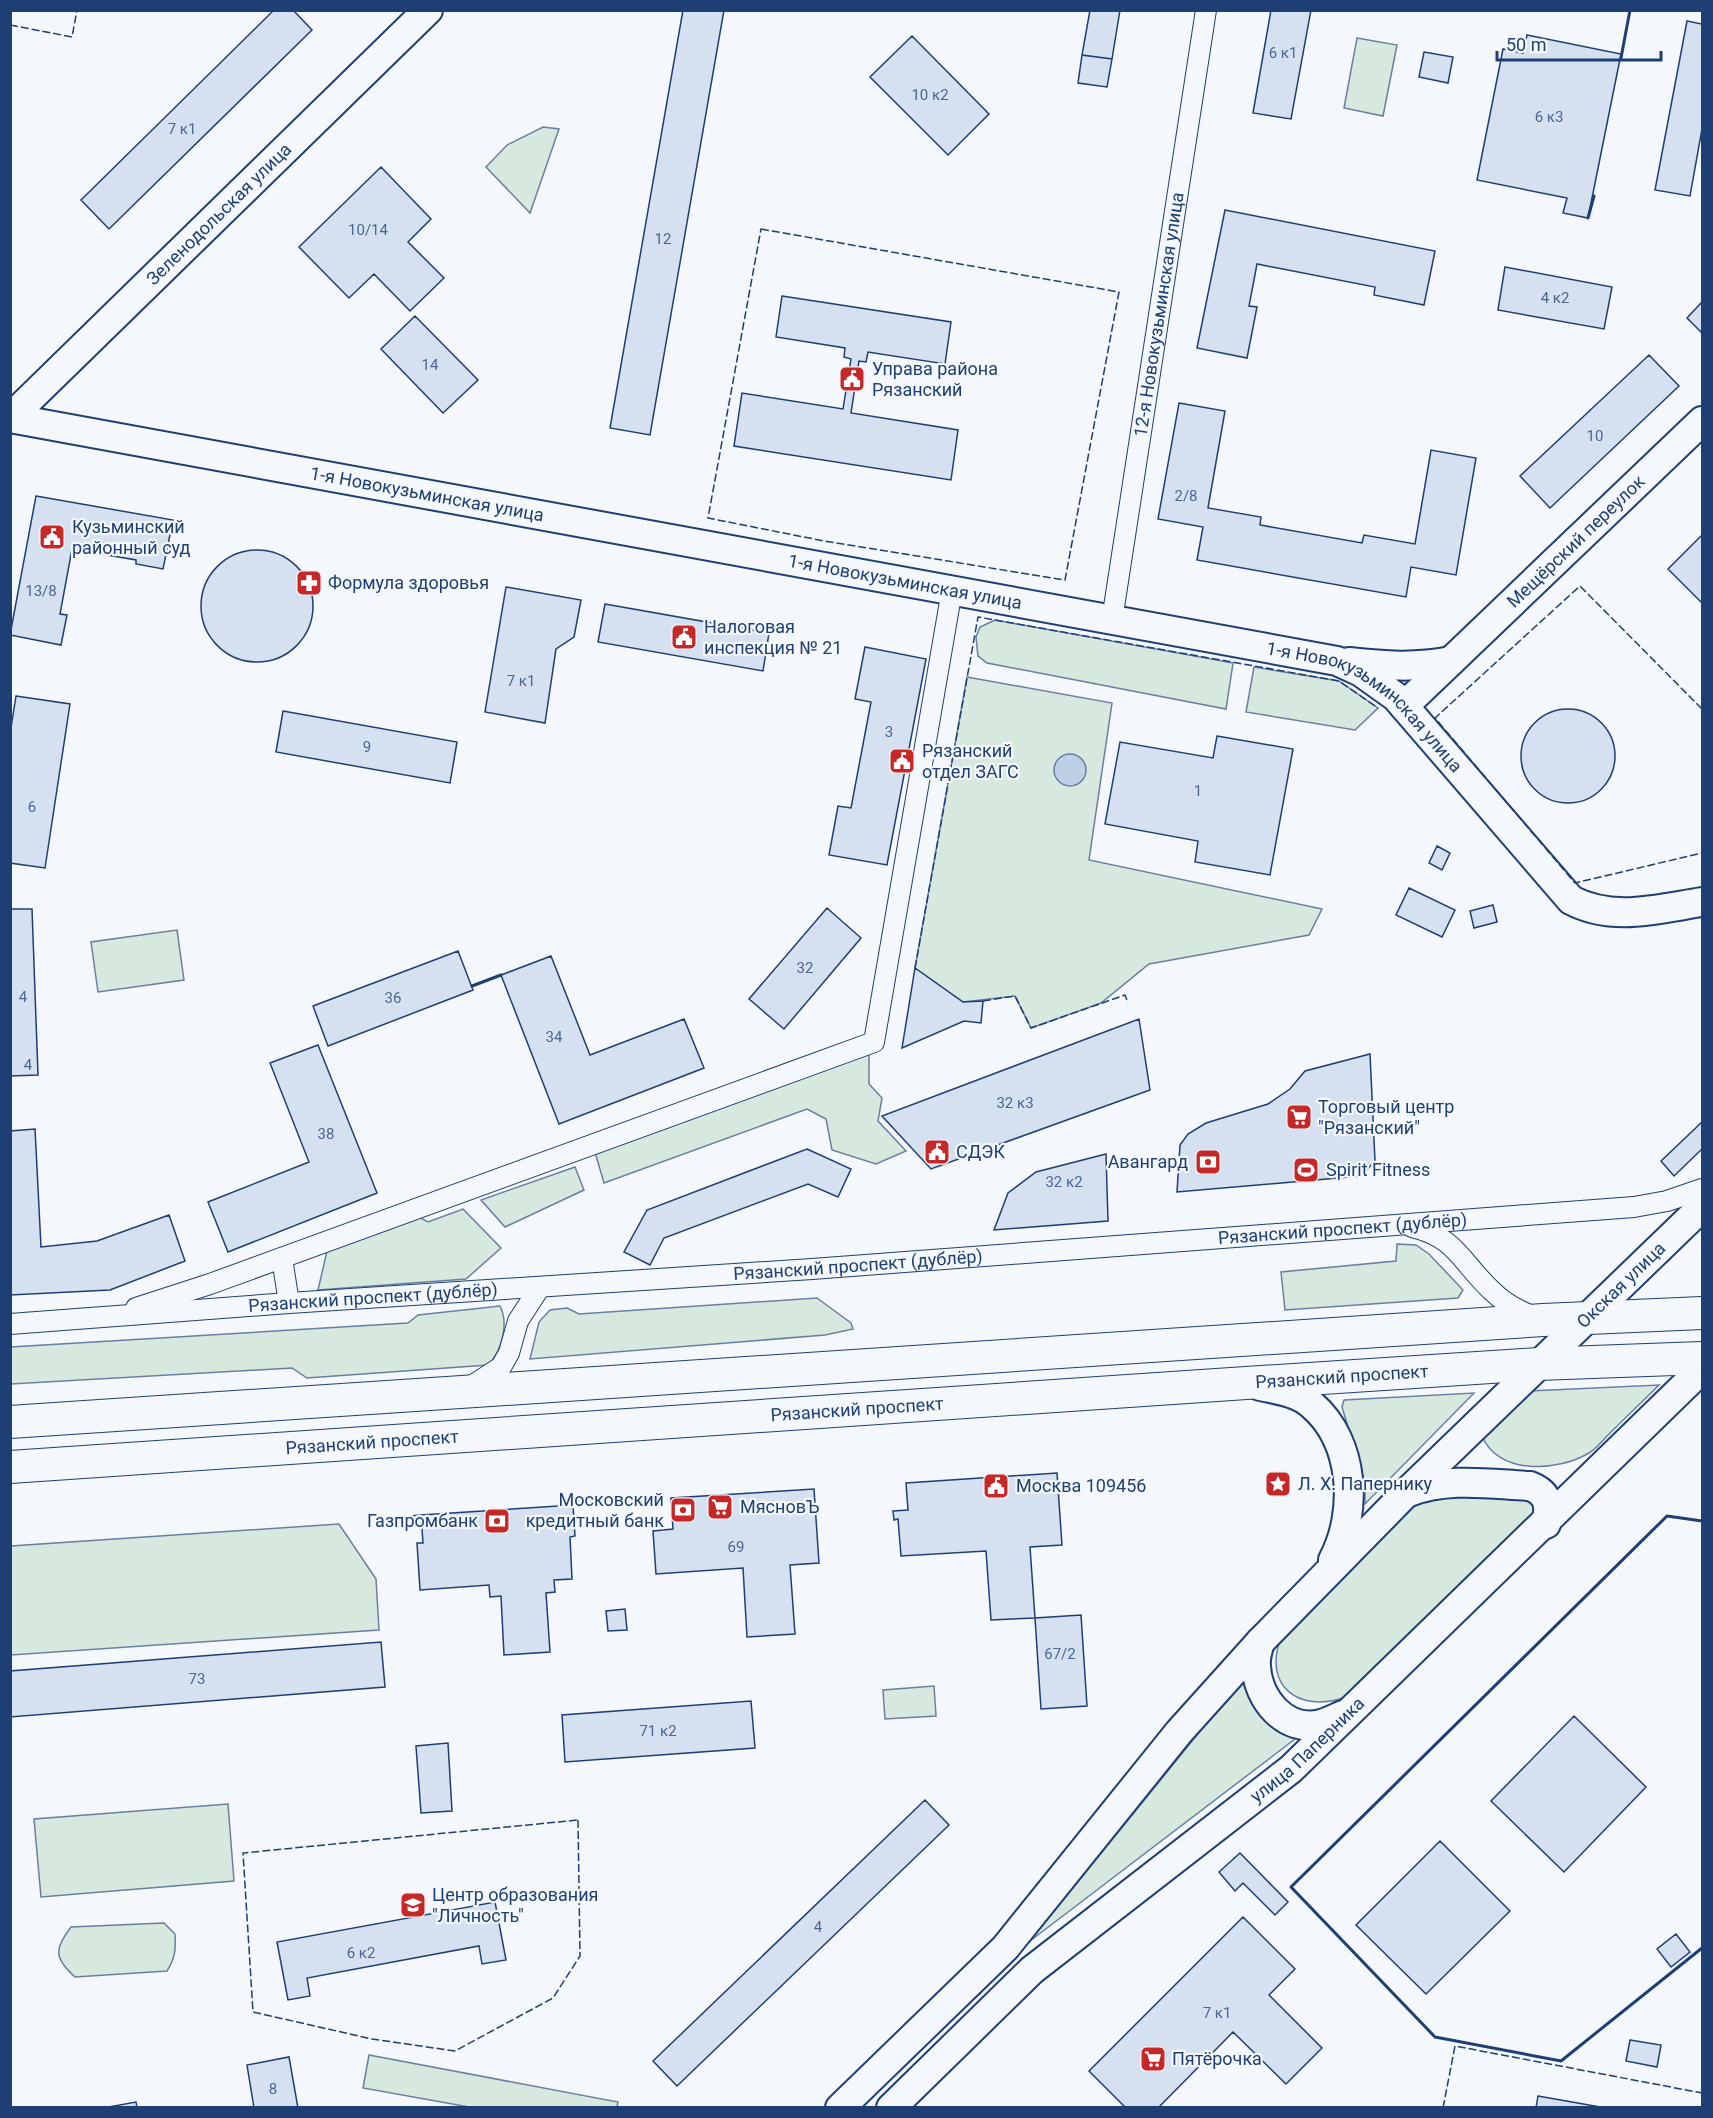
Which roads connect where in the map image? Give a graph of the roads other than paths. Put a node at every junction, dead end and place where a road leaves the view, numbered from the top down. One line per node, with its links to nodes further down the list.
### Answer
1 (428, 10): 3 (street, Зеленодольская улица)
2 (1206, 10): 6 (street, 12-я Новокузьминская улица)
3 (10, 418): 5 (street, 1-я Новокузьминская улица)
4 (1702, 421): 8 (street, Мещёрский переулок)
5 (952, 591): 6 (street, 1-я Новокузьминская улица); 14 (street)
6 (1112, 620): 7 (street, 1-я Новокузьминская улица)
7 (1337, 661): 8 (street); 9 (street, 1-я Новокузьминская улица)
8 (1451, 661): 9 (street, Мещёрский переулок)
9 (1404, 706): 10 (street, 1-я Новокузьминская улица)
10 (1702, 902)
11 (1702, 1190): 13 (street, Рязанский проспект (дублёр))
12 (1702, 1207): 19 (street, Окская улица)
13 (1403, 1225): 15 (street, Рязанский проспект (дублёр)); 20 (street)
14 (282, 1258): 16 (street); 18 (street)
15 (540, 1287): 16 (street, Рязанский проспект (дублёр)); 26 (street)
16 (289, 1303): 18 (street, Рязанский проспект (дублёр))
17 (1702, 1313): 19 (main road)
18 (104, 1318): 21 (street, Рязанский проспект (дублёр))
19 (1586, 1318): 20 (main road); 23 (street, Окская улица)
20 (1543, 1320): 26 (main road)
21 (10, 1324)
22 (1702, 1358): 23 (main road, Рязанский проспект)
23 (1538, 1364): 25 (main road, Рязанский проспект); 29 (street)
24 (1702, 1369): 30 (street, улица Паперника)
25 (1246, 1383): 28 (main road, Рязанский проспект); 31 (street)
26 (462, 1391): 27 (main road)
27 (10, 1422)
28 (10, 1467)
29 (1407, 1492): 30 (street); 31 (street)
30 (1546, 1524): 33 (street, улица Паперника)
31 (1322, 1579): 32 (street)
32 (1260, 1642): 33 (street); 34 (street)
33 (1347, 1714): 35 (street, улица Паперника)
34 (840, 2108)
35 (891, 2108)

